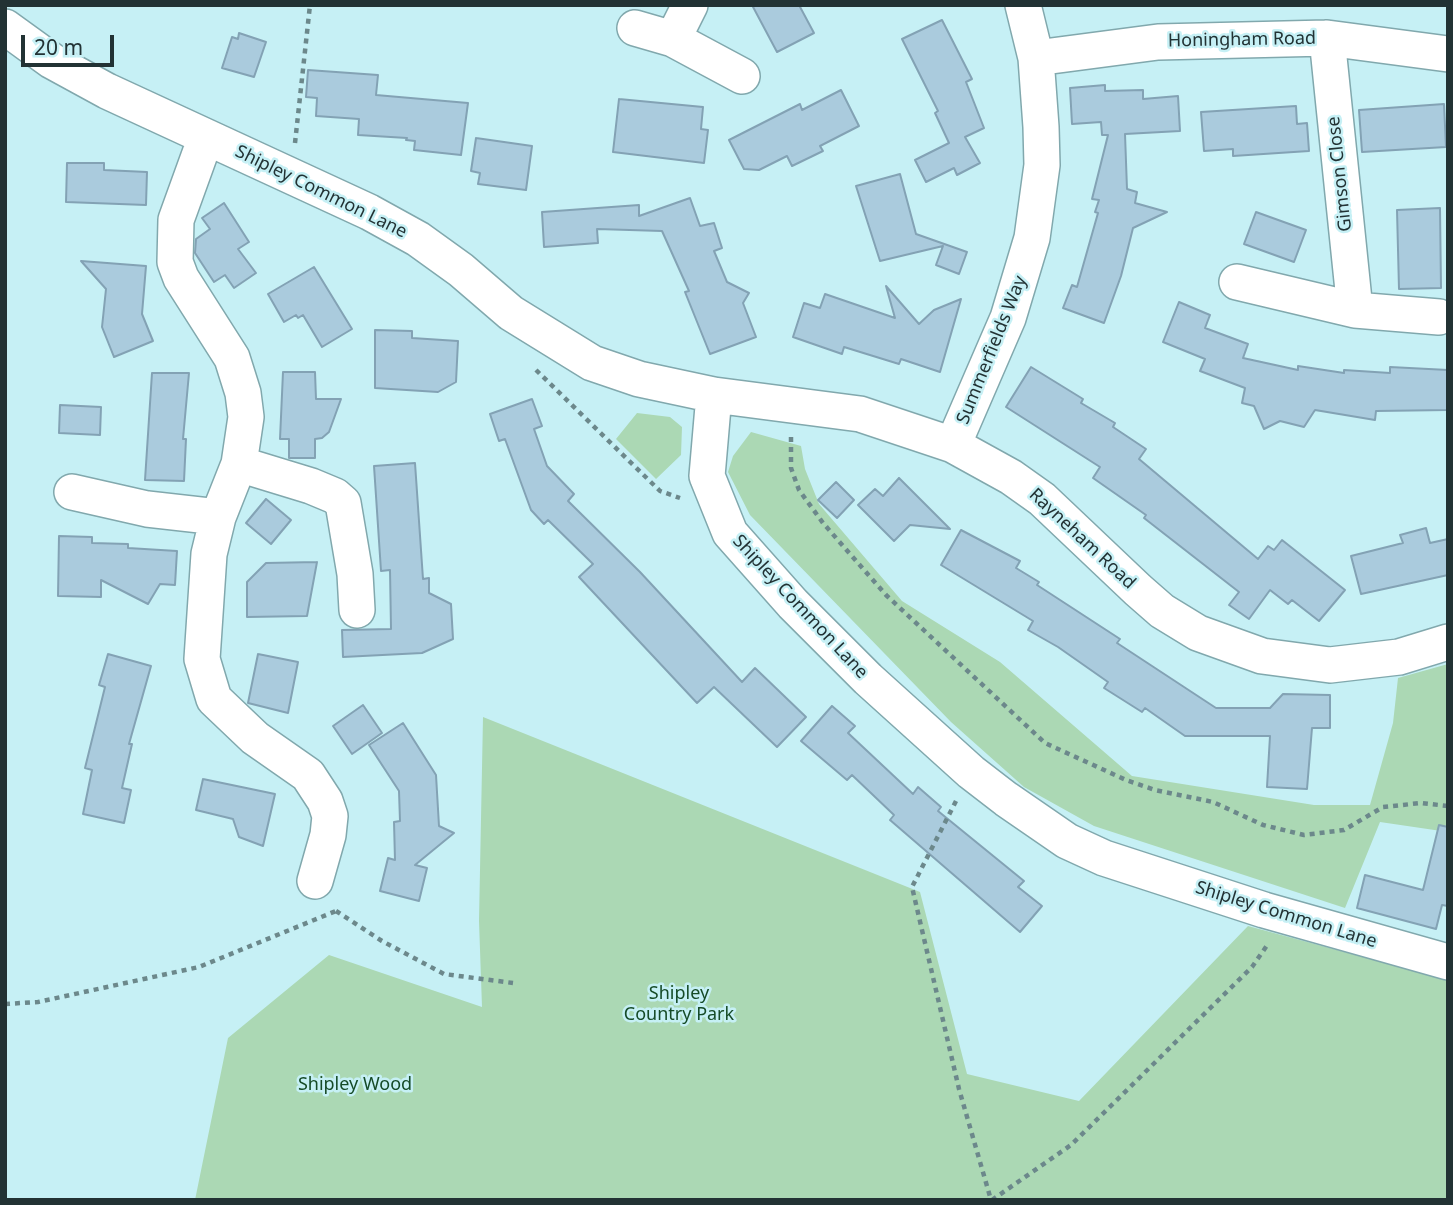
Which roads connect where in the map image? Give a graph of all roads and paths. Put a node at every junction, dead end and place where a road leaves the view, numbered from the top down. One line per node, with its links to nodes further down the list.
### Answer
1 (310, 5): 12 (path)
2 (690, 5): 7 (street)
3 (1023, 5): 9 (street, Summerfields Way)
4 (5, 27): 11 (street, Shipley Common Lane)
5 (635, 28): 7 (street)
6 (1327, 38): 8 (street, Honingham Road); 9 (street, Honingham Road); 14 (street, Gimson Close)
7 (673, 39): 10 (street)
8 (1448, 54)
9 (1036, 58): 19 (street, Summerfields Way)
10 (741, 76)
11 (206, 137): 12 (street, Shipley Common Lane); 20 (street)
12 (289, 175): 17 (street, Shipley Common Lane)
13 (1237, 282): 14 (street)
14 (1355, 310): 15 (street)
15 (1439, 317)
16 (531, 365): 22 (path)
17 (714, 395): 18 (street, Rayneham Road); 22 (street, Shipley Common Lane)
18 (792, 404): 19 (street, Rayneham Road); 27 (path)
19 (953, 445): 25 (street, Rayneham Road)
20 (239, 464): 23 (street); 24 (street)
21 (72, 492): 23 (street)
22 (720, 511): 26 (street, Shipley Common Lane)
23 (218, 517): 28 (street)
24 (357, 610)
25 (1448, 642)
26 (971, 772): 30 (street, Shipley Common Lane); 34 (path)
27 (1448, 806)
28 (315, 881): 29 (path)
29 (336, 911): 32 (path); 33 (path)
30 (1280, 915): 31 (street, Shipley Common Lane); 34 (path)
31 (1448, 962)
32 (513, 983)
33 (5, 1004)
34 (991, 1200)

